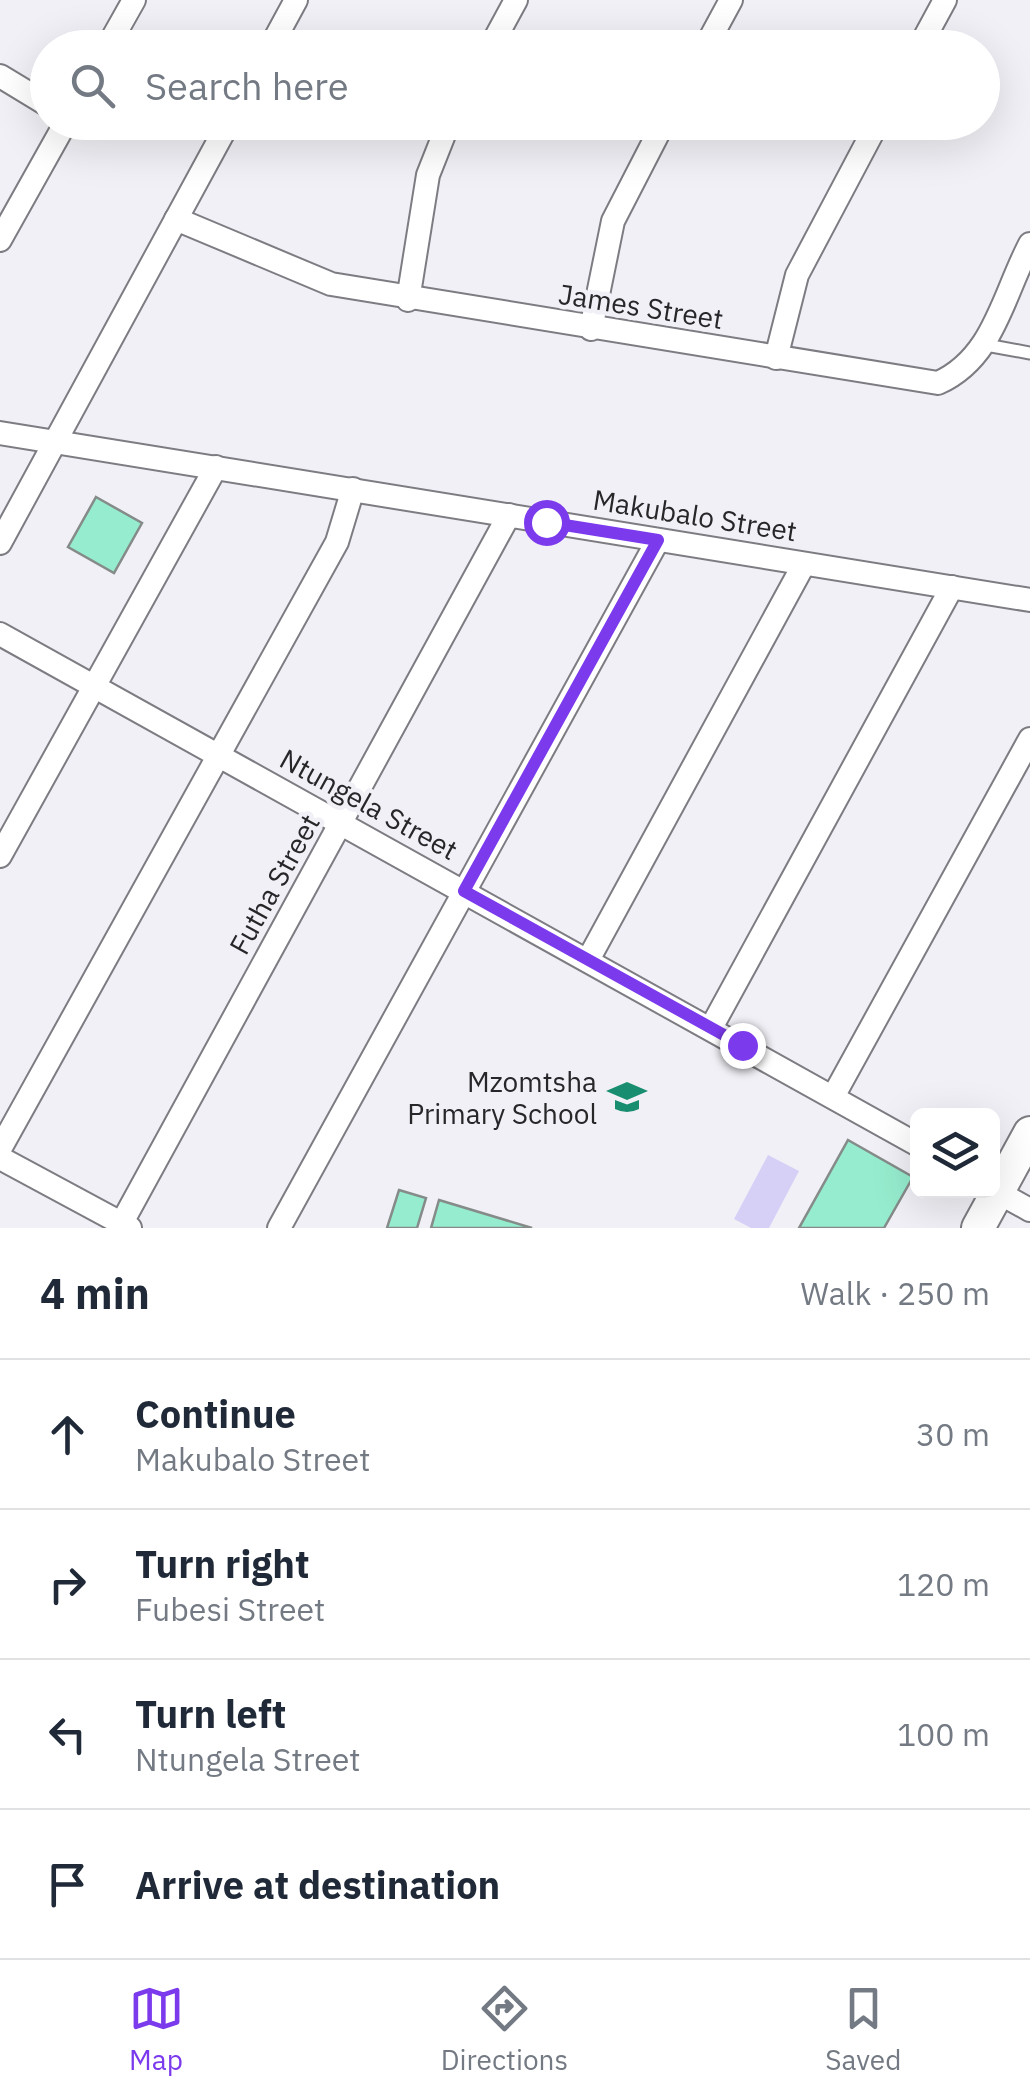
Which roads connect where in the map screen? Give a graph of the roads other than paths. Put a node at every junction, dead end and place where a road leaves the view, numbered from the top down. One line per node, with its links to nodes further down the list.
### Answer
1 (134, 0): 6 (street)
2 (296, 0): 7 (street)
3 (516, 0): 8 (street)
4 (731, 0): 9 (street)
5 (945, 0): 10 (street)
6 (117, 30)
7 (280, 30)
8 (500, 30)
9 (715, 30)
10 (929, 30)
11 (0, 76): 12 (street)
12 (30, 94)
13 (56, 140): 19 (street)
14 (219, 140): 18 (street)
15 (442, 140): 21 (street)
16 (655, 140): 22 (street)
17 (868, 140): 25 (street)
18 (176, 219): 21 (street, James Street); 27 (street)
19 (0, 240)
20 (1030, 244): 23 (street, James Street)
21 (408, 300): 22 (street, James Street)
22 (591, 329): 25 (street, James Street)
23 (986, 345): 24 (lane); 25 (street, James Street)
24 (1030, 353)
25 (776, 358)
26 (0, 433): 27 (street, Makubalo Street)
27 (54, 442): 28 (street, Makubalo Street); 32 (street)
28 (216, 467): 29 (street, Makubalo Street); 37 (street)
29 (354, 489): 30 (street, Makubalo Street); 39 (street)
30 (508, 515): 31 (street, Makubalo Street); 40 (street, Futha Street)
31 (658, 540): 33 (street, Makubalo Street); 42 (street)
32 (0, 542)
33 (804, 564): 34 (street, Makubalo Street); 43 (street)
34 (952, 587): 35 (street, Makubalo Street); 44 (street)
35 (1030, 600)
36 (0, 634): 37 (street, Ntungela Street)
37 (93, 686): 39 (street, Ntungela Street); 41 (street)
38 (1030, 739): 45 (street)
39 (217, 755): 40 (street, Ntungela Street); 48 (street)
40 (341, 824): 42 (street, Ntungela Street); 54 (street, Futha Street)
41 (0, 856)
42 (464, 891): 43 (street, Ntungela Street); 55 (street)
43 (588, 960): 44 (street, Ntungela Street)
44 (711, 1028): 45 (street, Ntungela Street)
45 (834, 1096): 47 (street, Ntungela Street)
46 (1030, 1133): 50 (street)
47 (910, 1139)
48 (0, 1149)
49 (0, 1158): 54 (street)
50 (1000, 1182)
51 (1000, 1193): 53 (street)
52 (991, 1198): 56 (street)
53 (1030, 1210)
54 (123, 1226)
55 (279, 1228)
56 (978, 1228)

